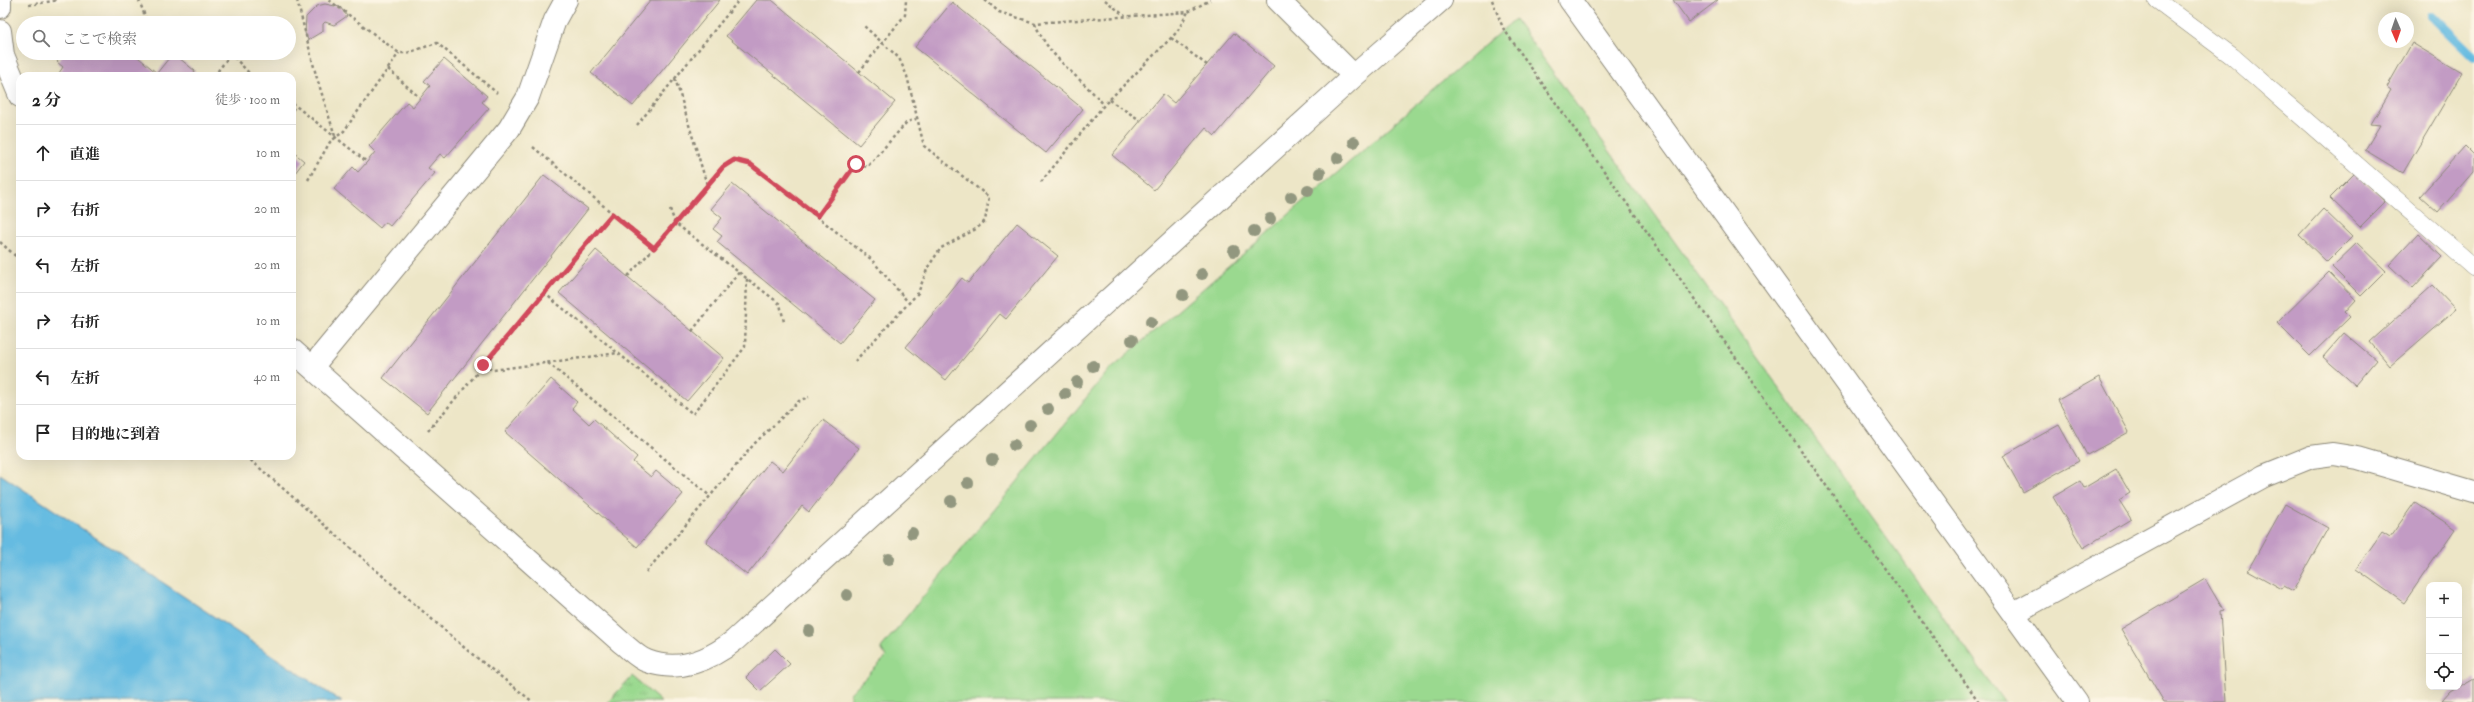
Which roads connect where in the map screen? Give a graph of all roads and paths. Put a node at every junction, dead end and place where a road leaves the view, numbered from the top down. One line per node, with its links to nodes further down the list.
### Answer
1 (0, 0): 18 (street)
2 (58, 0): 17 (path)
3 (139, 0): 20 (path)
4 (297, 0): 46 (path)
5 (329, 0): 27 (path)
6 (566, 0): 72 (street)
7 (739, 0): 36 (path)
8 (906, 0): 26 (path)
9 (985, 0): 22 (path)
10 (1105, 0): 21 (path)
11 (1210, 0): 19 (path)
12 (1278, 0): 35 (street)
13 (1441, 0): 35 (street)
14 (1492, 0): 81 (path)
15 (1570, 0): 79 (street)
16 (2157, 0): 59 (lane)
17 (24, 6)
18 (0, 7)
19 (1188, 12): 21 (path); 25 (path)
20 (145, 16)
21 (1125, 17): 22 (path)
22 (1035, 23): 41 (path)
23 (864, 26): 26 (path)
24 (0, 31): 37 (street)
25 (1171, 38): 30 (path); 40 (path)
26 (883, 43): 34 (path); 43 (path)
27 (400, 52): 31 (path); 38 (path)
28 (226, 60): 32 (path)
29 (237, 60): 33 (path)
30 (1207, 65)
31 (388, 69): 39 (path); 46 (path)
32 (217, 72)
33 (248, 72)
34 (859, 72)
35 (1354, 76): 72 (street)
36 (675, 78): 45 (path); 51 (path)
37 (16, 86)
38 (502, 97)
39 (420, 98)
40 (1108, 100): 41 (path); 44 (path)
41 (1104, 105): 50 (path)
42 (296, 106): 46 (path)
43 (916, 119): 54 (path); 64 (path)
44 (1140, 120)
45 (637, 125)
46 (335, 136): 48 (path); 49 (path)
47 (529, 144): 53 (path)
48 (367, 162)
49 (308, 180)
50 (1041, 182)
51 (707, 186): 54 (path); 55 (path)
52 (670, 209): 55 (path)
53 (612, 214): 57 (path); 63 (path)
54 (818, 216): 64 (path)
55 (675, 223): 57 (path); 60 (path)
56 (0, 242): 58 (path)
57 (654, 248): 61 (path)
58 (16, 256)
59 (2474, 267)
60 (740, 271): 62 (path); 66 (path)
61 (628, 276)
62 (747, 277): 65 (path); 68 (path)
63 (544, 293): 68 (path); 71 (path)
64 (908, 302): 69 (path)
65 (784, 322)
66 (692, 331)
67 (296, 353): 72 (street)
68 (618, 353): 70 (path)
69 (855, 361)
70 (548, 363): 71 (path); 77 (path)
71 (483, 365): 74 (path)
72 (312, 367)
73 (809, 397): 77 (path)
74 (423, 433)
75 (251, 460): 80 (path)
76 (2474, 492): 79 (street)
77 (710, 496): 78 (path)
78 (646, 572)
79 (2014, 613): 82 (street)
80 (533, 702)
81 (1979, 702)
82 (2077, 702)

